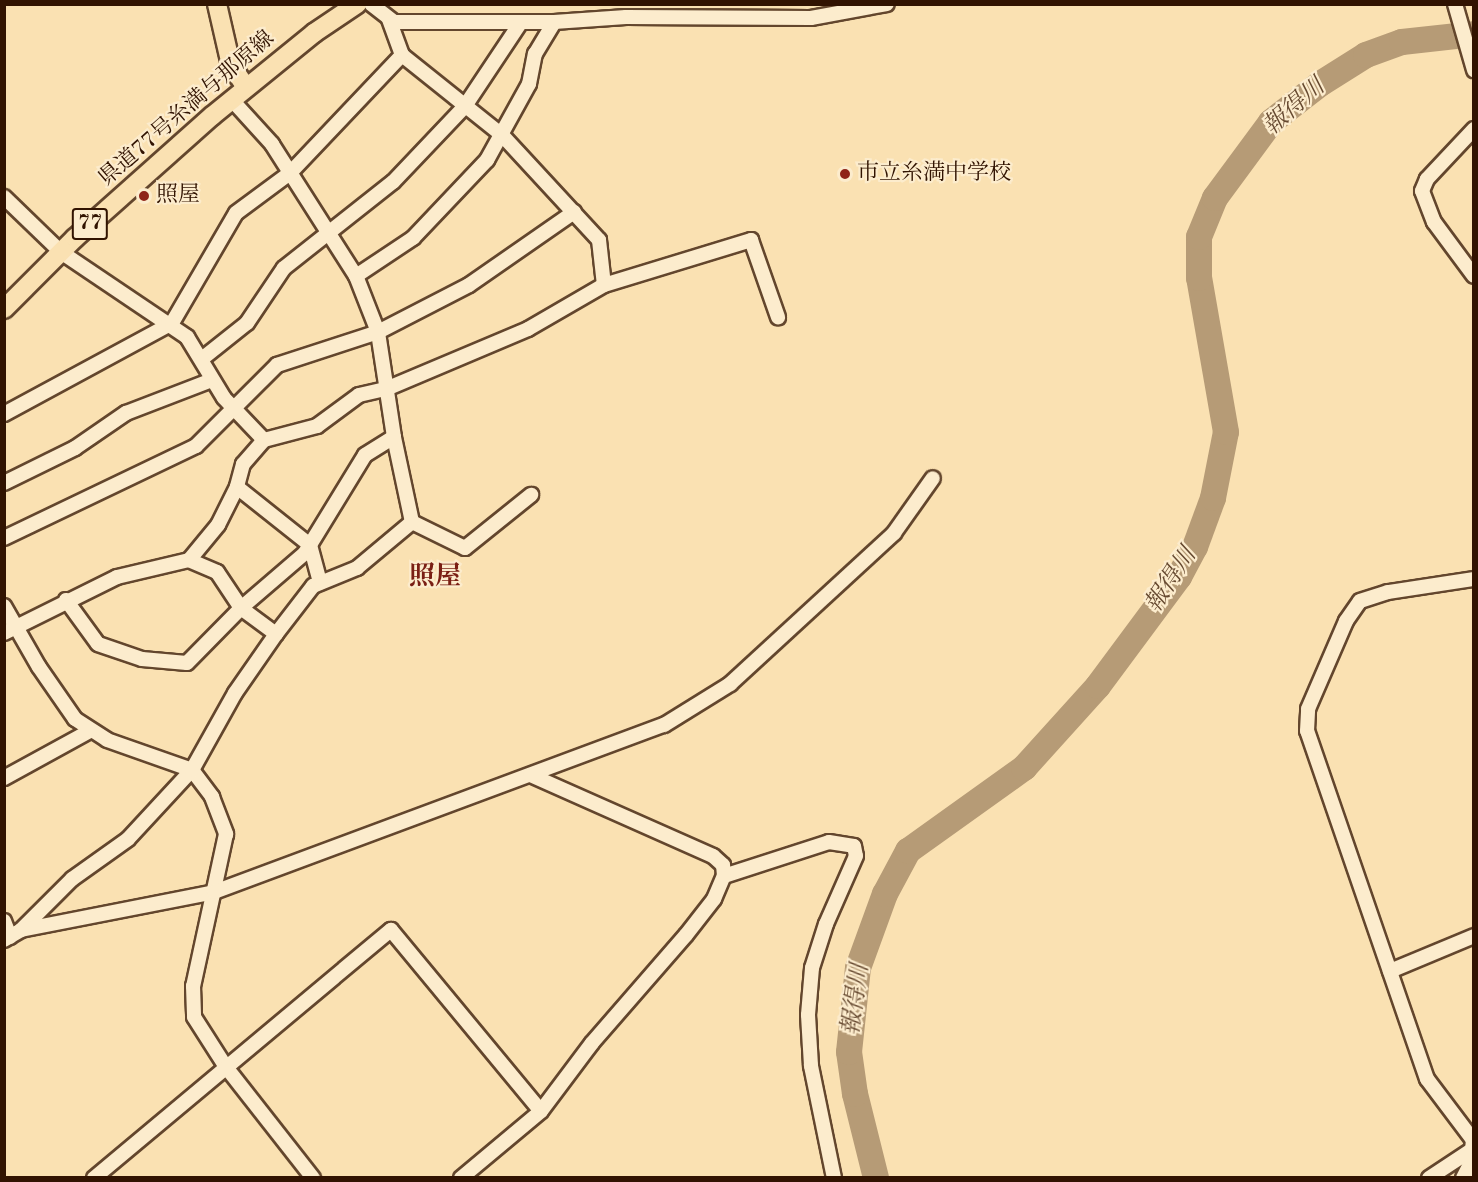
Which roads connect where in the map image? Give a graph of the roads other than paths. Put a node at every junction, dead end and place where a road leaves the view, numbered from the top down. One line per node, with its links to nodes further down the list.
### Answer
1 (217, 4): 11 (main road)
2 (357, 4): 11 (main road, 県道77号糸満与那原線 / 77)
3 (371, 4): 6 (street)
4 (887, 4): 8 (street)
5 (1455, 4): 10 (street)
6 (389, 19): 7 (street); 9 (street)
7 (520, 22): 8 (street); 13 (street)
8 (554, 22): 15 (street)
9 (402, 55): 13 (street); 16 (street)
10 (1473, 70)
11 (246, 87): 12 (main road, 県道77号糸満与那原線 / 77)
12 (232, 100): 16 (street); 20 (main road, 県道77号糸満与那原線 / 77)
13 (465, 106): 15 (street); 19 (street)
14 (1473, 129): 22 (street)
15 (502, 135): 18 (street); 21 (street)
16 (290, 173): 19 (street); 26 (street)
17 (4, 197): 20 (street)
18 (574, 212): 23 (street); 27 (street)
19 (330, 233): 21 (street); 28 (street)
20 (61, 252): 24 (main road, 県道77号糸満与那原線 / 77); 26 (street)
21 (356, 276): 27 (street)
22 (1473, 276)
23 (604, 285): 25 (street); 30 (street)
24 (4, 309)
25 (778, 317)
26 (172, 324): 28 (street); 32 (street)
27 (378, 332): 30 (street); 31 (street)
28 (202, 358): 29 (street)
29 (212, 380): 31 (street); 36 (street)
30 (386, 389): 33 (street); 34 (street)
31 (232, 406): 34 (street); 40 (street)
32 (4, 414)
33 (393, 437): 39 (street); 41 (street)
34 (264, 440): 37 (street)
35 (933, 478): 52 (street)
36 (4, 483)
37 (237, 487): 41 (street); 42 (street)
38 (531, 495): 39 (street)
39 (412, 522): 44 (street)
40 (4, 538)
41 (310, 545): 44 (street); 47 (street)
42 (189, 560): 45 (street); 47 (street)
43 (1473, 579): 59 (street)
44 (320, 583): 49 (street)
45 (66, 600): 47 (street); 48 (street)
46 (4, 606): 48 (street)
47 (241, 608): 49 (street)
48 (10, 631): 50 (street)
49 (276, 634): 51 (street)
50 (90, 731): 51 (street); 53 (street)
51 (192, 770): 55 (street); 57 (street)
52 (530, 775): 54 (street); 55 (street)
53 (4, 777)
54 (724, 876): 61 (street); 66 (street)
55 (214, 892): 57 (street); 60 (street)
56 (4, 921): 57 (street)
57 (12, 936)
58 (1473, 936): 59 (street)
59 (1390, 971): 62 (street)
60 (226, 1067): 61 (street); 63 (street); 64 (street)
61 (541, 1112): 65 (street)
62 (1473, 1149): 67 (street); 68 (street)
63 (94, 1178)
64 (313, 1178)
65 (461, 1178)
66 (834, 1178)
67 (1429, 1178)
68 (1463, 1178)

